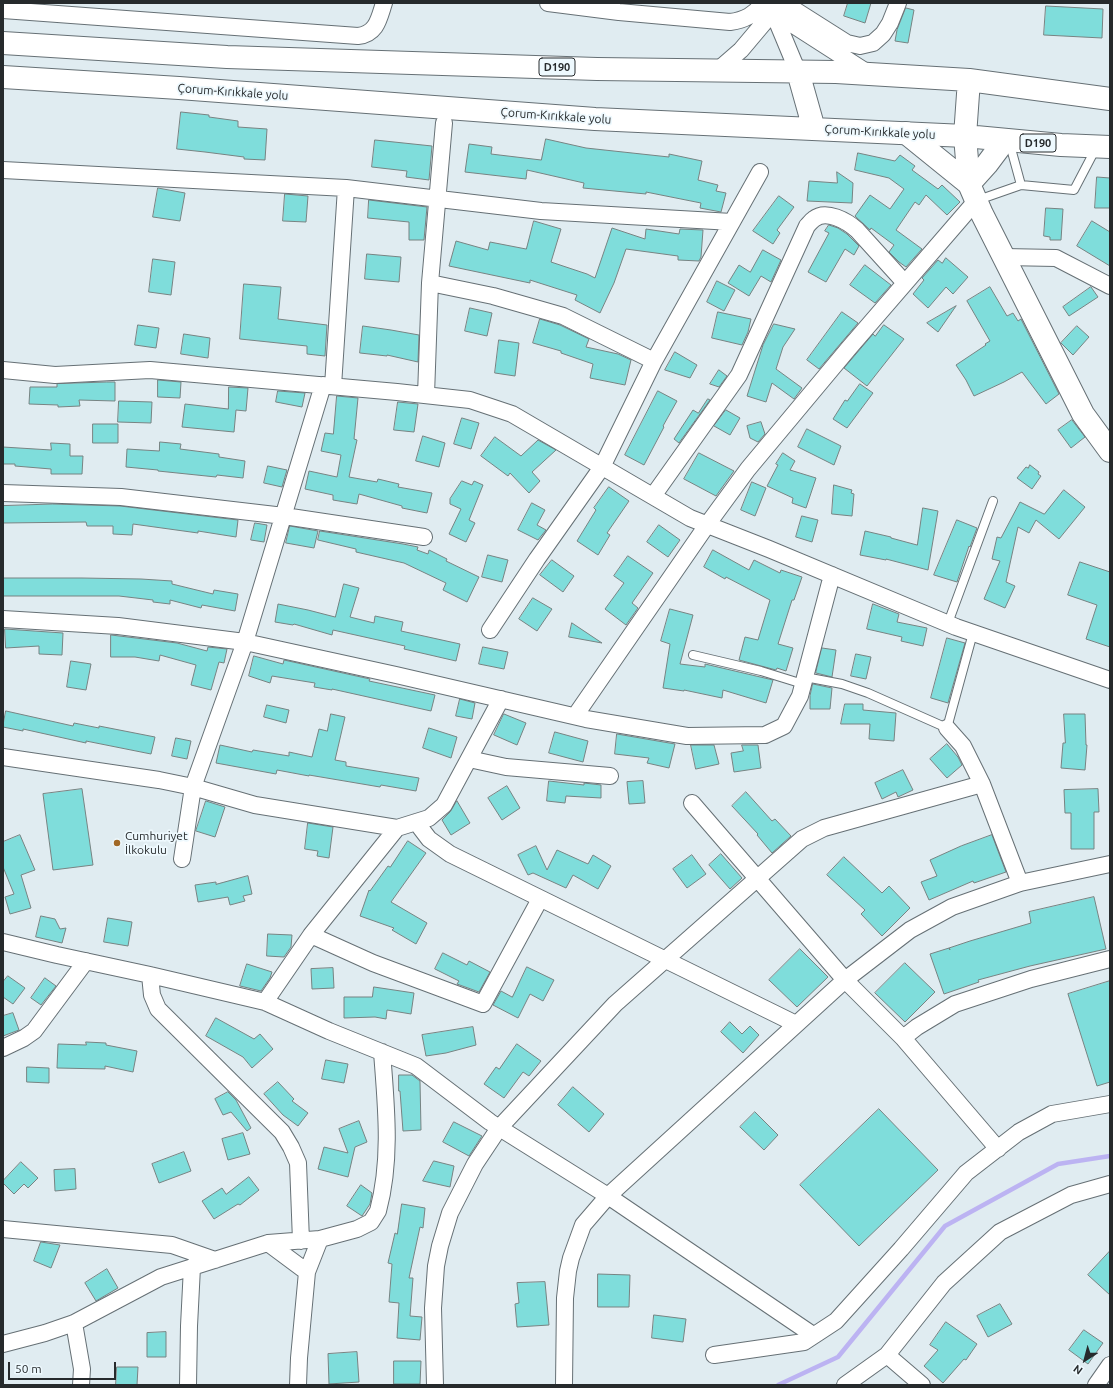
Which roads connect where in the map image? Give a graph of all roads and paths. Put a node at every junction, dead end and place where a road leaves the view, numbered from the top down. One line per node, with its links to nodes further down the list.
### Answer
1 (384, 3): 6 (street)
2 (548, 3): 5 (street)
3 (898, 3): 4 (street)
4 (767, 6): 5 (street); 8 (street); 9 (street); 10 (street)
5 (621, 8)
6 (3, 10)
7 (3, 43): 8 (main road, D190)
8 (718, 70): 9 (main road, D190)
9 (798, 72): 10 (main road, D190); 15 (main road)
10 (869, 74): 12 (main road, D190)
11 (3, 77): 15 (main road, Çorum-Kırıkkale yolu / D190)
12 (968, 80): 13 (main road, D190); 17 (main road)
13 (1110, 99)
14 (444, 124): 25 (street)
15 (814, 129): 16 (main road, Çorum-Kırıkkale yolu / D190)
16 (906, 133): 17 (main road, Çorum-Kırıkkale yolu / D190); 24 (main road)
17 (965, 136): 18 (main road, Çorum-Kırıkkale yolu / D190); 24 (main road)
18 (1007, 140): 19 (main road, Çorum-Kırıkkale yolu / D190); 22 (lane); 24 (main road)
19 (1103, 147): 22 (lane)
20 (3, 170): 23 (street)
21 (760, 172): 26 (street)
22 (1021, 185): 24 (lane)
23 (346, 188): 25 (street); 33 (street)
24 (973, 192): 27 (main road); 29 (street)
25 (438, 198): 26 (street); 28 (street)
26 (732, 222): 31 (street)
27 (1004, 257): 30 (street); 35 (main road)
28 (430, 283): 31 (street); 34 (street)
29 (905, 283): 38 (street); 41 (street)
30 (1110, 286)
31 (654, 361): 36 (street)
32 (3, 370): 33 (street)
33 (328, 386): 34 (street); 40 (street)
34 (426, 395): 36 (street)
35 (1110, 451)
36 (602, 467): 38 (street); 46 (street)
37 (3, 493): 40 (street)
38 (653, 496): 41 (street)
39 (993, 501): 45 (lane)
40 (284, 516): 42 (street); 48 (street)
41 (707, 524): 43 (street); 53 (street)
42 (424, 536)
43 (832, 575): 45 (street); 50 (street)
44 (3, 619): 48 (street)
45 (948, 623): 47 (street)
46 (490, 630)
47 (973, 632): 51 (street); 54 (lane)
48 (246, 642): 52 (street); 59 (street)
49 (693, 655): 50 (lane)
50 (804, 680): 53 (street); 54 (lane)
51 (1110, 680)
52 (501, 699): 53 (street); 56 (street)
53 (575, 716)
54 (946, 728): 58 (street)
55 (3, 758): 59 (street)
56 (469, 759): 57 (street); 61 (street)
57 (610, 776)
58 (982, 784): 65 (street); 66 (street)
59 (193, 787): 62 (street); 63 (street)
60 (692, 803): 65 (street)
61 (416, 822): 62 (street); 67 (street)
62 (398, 828): 68 (street)
63 (182, 859)
64 (1110, 864): 66 (street)
65 (757, 878): 71 (street); 74 (street)
66 (1020, 883): 74 (street)
67 (540, 899): 68 (street); 71 (street)
68 (311, 935): 75 (street)
69 (3, 942): 72 (street)
70 (1110, 959): 77 (street)
71 (665, 960): 76 (street); 81 (street)
72 (86, 961): 73 (street); 78 (street)
73 (150, 975): 75 (street); 87 (street)
74 (845, 980): 76 (street); 77 (street)
75 (265, 1002): 79 (street)
76 (796, 1024): 84 (street)
77 (903, 1038): 82 (street)
78 (3, 1048)
79 (382, 1052): 81 (street); 86 (street)
80 (1110, 1104): 82 (street)
81 (500, 1128): 84 (street); 101 (street)
82 (998, 1149): 93 (street)
83 (1110, 1184): 96 (street)
84 (608, 1196): 93 (street); 102 (street)
85 (3, 1229): 89 (street)
86 (320, 1239): 87 (street); 91 (street)
87 (301, 1240): 88 (street)
88 (268, 1243): 89 (street); 91 (street)
89 (215, 1260): 90 (street)
90 (192, 1267): 92 (street); 99 (street)
91 (307, 1272): 100 (street)
92 (74, 1323): 94 (street); 98 (street)
93 (813, 1335): 95 (street)
94 (3, 1344)
95 (714, 1355)
96 (887, 1355): 103 (street); 104 (street)
97 (1110, 1365): 105 (street)
98 (81, 1385)
99 (188, 1385)
100 (298, 1385)
101 (435, 1385)
102 (564, 1385)
103 (845, 1385)
104 (922, 1385)
105 (1096, 1385)

